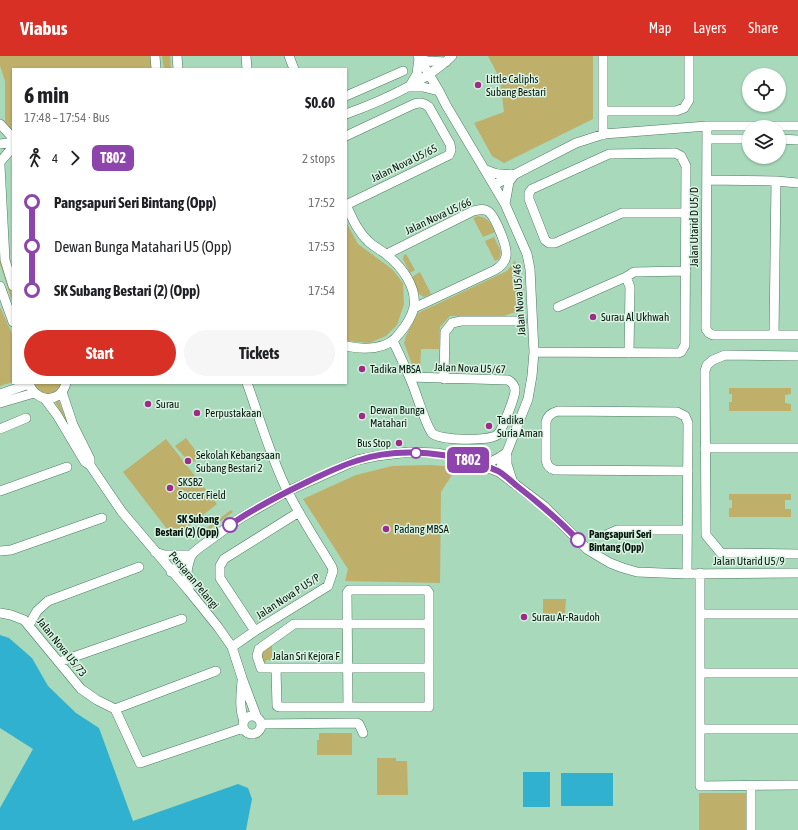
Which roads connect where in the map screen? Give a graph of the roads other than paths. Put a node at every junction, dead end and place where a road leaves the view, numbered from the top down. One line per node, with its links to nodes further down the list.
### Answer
1 (155, 56): 9 (street)
2 (177, 56): 10 (street)
3 (246, 56): 11 (street)
4 (289, 56): 12 (street)
5 (603, 56): 18 (street)
6 (689, 56): 18 (street)
7 (418, 57): 8 (street); 14 (street, Jalan Nova U5/46); 15 (street)
8 (449, 59): 14 (street); 16 (street)
9 (156, 68)
10 (178, 68)
11 (246, 68)
12 (294, 68)
13 (403, 71): 17 (street)
14 (429, 74): 15 (street); 16 (street, Jalan Nova U5/46)
15 (409, 87): 16 (street); 19 (street)
16 (440, 91): 35 (street, Jalan Nova U5/46)
17 (347, 96)
18 (603, 111): 23 (street)
19 (347, 114)
20 (0, 124): 25 (street)
21 (707, 126): 22 (street); 23 (street); 26 (street, Jalan Utarid D U5/D)
22 (798, 126)
23 (603, 135): 36 (street)
24 (347, 136): 42 (street, Jalan Nova U5/65)
25 (12, 137)
26 (707, 139): 27 (street); 37 (street, Jalan Utarid D U5/D)
27 (742, 139)
28 (786, 139): 29 (street)
29 (798, 140)
30 (12, 142): 31 (street)
31 (0, 144)
32 (12, 148): 33 (street)
33 (0, 162)
34 (0, 166): 48 (street)
35 (484, 169): 36 (street); 40 (street, Jalan Nova U5/46)
36 (515, 174): 40 (street); 41 (street)
37 (707, 180): 38 (street); 55 (street, Jalan Utarid D U5/D)
38 (776, 181): 39 (street); 55 (street)
39 (798, 183)
40 (494, 185): 41 (street, Jalan Nova U5/46)
41 (505, 204): 58 (street, Jalan Nova U5/46)
42 (347, 205)
43 (347, 207): 45 (street)
44 (686, 213): 44 (street); 46 (street)
45 (387, 254): 51 (street); 51 (street, Jalan Nova U5/66)
46 (686, 271): 47 (street); 59 (street)
47 (626, 277): 50 (street); 59 (street)
48 (12, 283)
49 (0, 286): 52 (street)
50 (558, 307)
51 (414, 308): 56 (street)
52 (12, 319)
53 (522, 321): 62 (street)
54 (798, 335): 55 (street)
55 (774, 336)
56 (393, 341): 57 (street); 61 (street, Jalan Nova U5/67)
57 (347, 346)
58 (534, 352): 59 (street); 74 (street, Jalan Nova U5/46)
59 (630, 353)
60 (798, 356): 72 (street)
61 (410, 378): 62 (street, Jalan Nova U5/67); 62 (street, Jalan Nova U5/67)
62 (444, 379)
63 (29, 384): 66 (street); 67 (street)
64 (247, 384): 80 (street, Jalan Nova P U5/P)
65 (64, 387): 68 (street); 76 (street, Persiaran Pelangi)
66 (0, 394)
67 (34, 394): 68 (street); 69 (street)
68 (45, 399): 76 (street, Persiaran Pelangi)
69 (0, 403)
70 (26, 418): 71 (street)
71 (0, 429)
72 (705, 448): 73 (street); 92 (street)
73 (798, 448)
74 (507, 452): 75 (street); 79 (street, Jalan Nova U5/46); 81 (street)
75 (479, 464): 79 (street, Jalan Utarid U5/9); 82 (street, Jalan Utarid U5/9)
76 (90, 465): 91 (street, Persiaran Pelangi)
77 (67, 466): 83 (street)
78 (688, 471): 78 (street); 88 (street)
79 (499, 472): 81 (street, Jalan Utarid U5/9)
80 (282, 478): 82 (street); 84 (street, Jalan Nova P U5/P); 85 (street)
81 (513, 483): 98 (street, Jalan Utarid U5/9)
82 (301, 485): 84 (street, Jalan Utarid U5/9); 86 (street)
83 (0, 491)
84 (288, 491): 85 (street, Jalan Utarid U5/9); 86 (street, Jalan Nova P U5/P)
85 (275, 498): 86 (street); 93 (street, Jalan Utarid U5/9)
86 (296, 508): 107 (street); 107 (street, Jalan Nova P U5/P)
87 (102, 518): 90 (street)
88 (687, 530): 89 (street); 98 (street)
89 (608, 534)
90 (0, 551)
91 (154, 551): 93 (street); 95 (street, Persiaran Pelangi)
92 (798, 554)
93 (192, 555): 95 (street, Jalan Utarid U5/9); 99 (street)
94 (139, 567): 106 (street)
95 (171, 572): 99 (street, Persiaran Pelangi)
96 (700, 573): 97 (street, Jalan Utarid U5/9); 98 (street, Jalan Utarid U5/9); 101 (street)
97 (798, 573)
98 (687, 574)
99 (189, 591): 108 (street, Persiaran Pelangi)
100 (0, 613): 106 (street, Jalan Nova U5/73)
101 (700, 614): 102 (street); 114 (street)
102 (798, 614)
103 (182, 619): 109 (street)
104 (348, 624): 105 (street); 105 (street); 110 (street, Jalan Sri Kejora F); 111 (street)
105 (429, 624): 112 (street)
106 (29, 625): 109 (street, Jalan Nova U5/73)
107 (255, 631): 108 (street, Jalan Nova P U5/P)
108 (232, 647): 116 (street, Persiaran Pelangi)
109 (60, 662): 117 (street, Jalan Nova U5/73)
110 (276, 668): 111 (street, Jalan Sri Kejora F); 118 (street)
111 (348, 668): 112 (street, Jalan Sri Kejora F); 118 (street)
112 (429, 668): 118 (street)
113 (216, 671): 117 (street)
114 (700, 673): 115 (street); 121 (street)
115 (798, 673)
116 (242, 678): 119 (street, Persiaran Pelangi); 120 (street)
117 (115, 709): 120 (street)
118 (348, 710)
119 (259, 721): 120 (street); 120 (street); 123 (street)
120 (244, 724)
121 (700, 729): 122 (street); 124 (street)
122 (798, 729)
123 (363, 733)
124 (751, 786): 125 (street); 126 (street)
125 (798, 786)
126 (751, 830)

